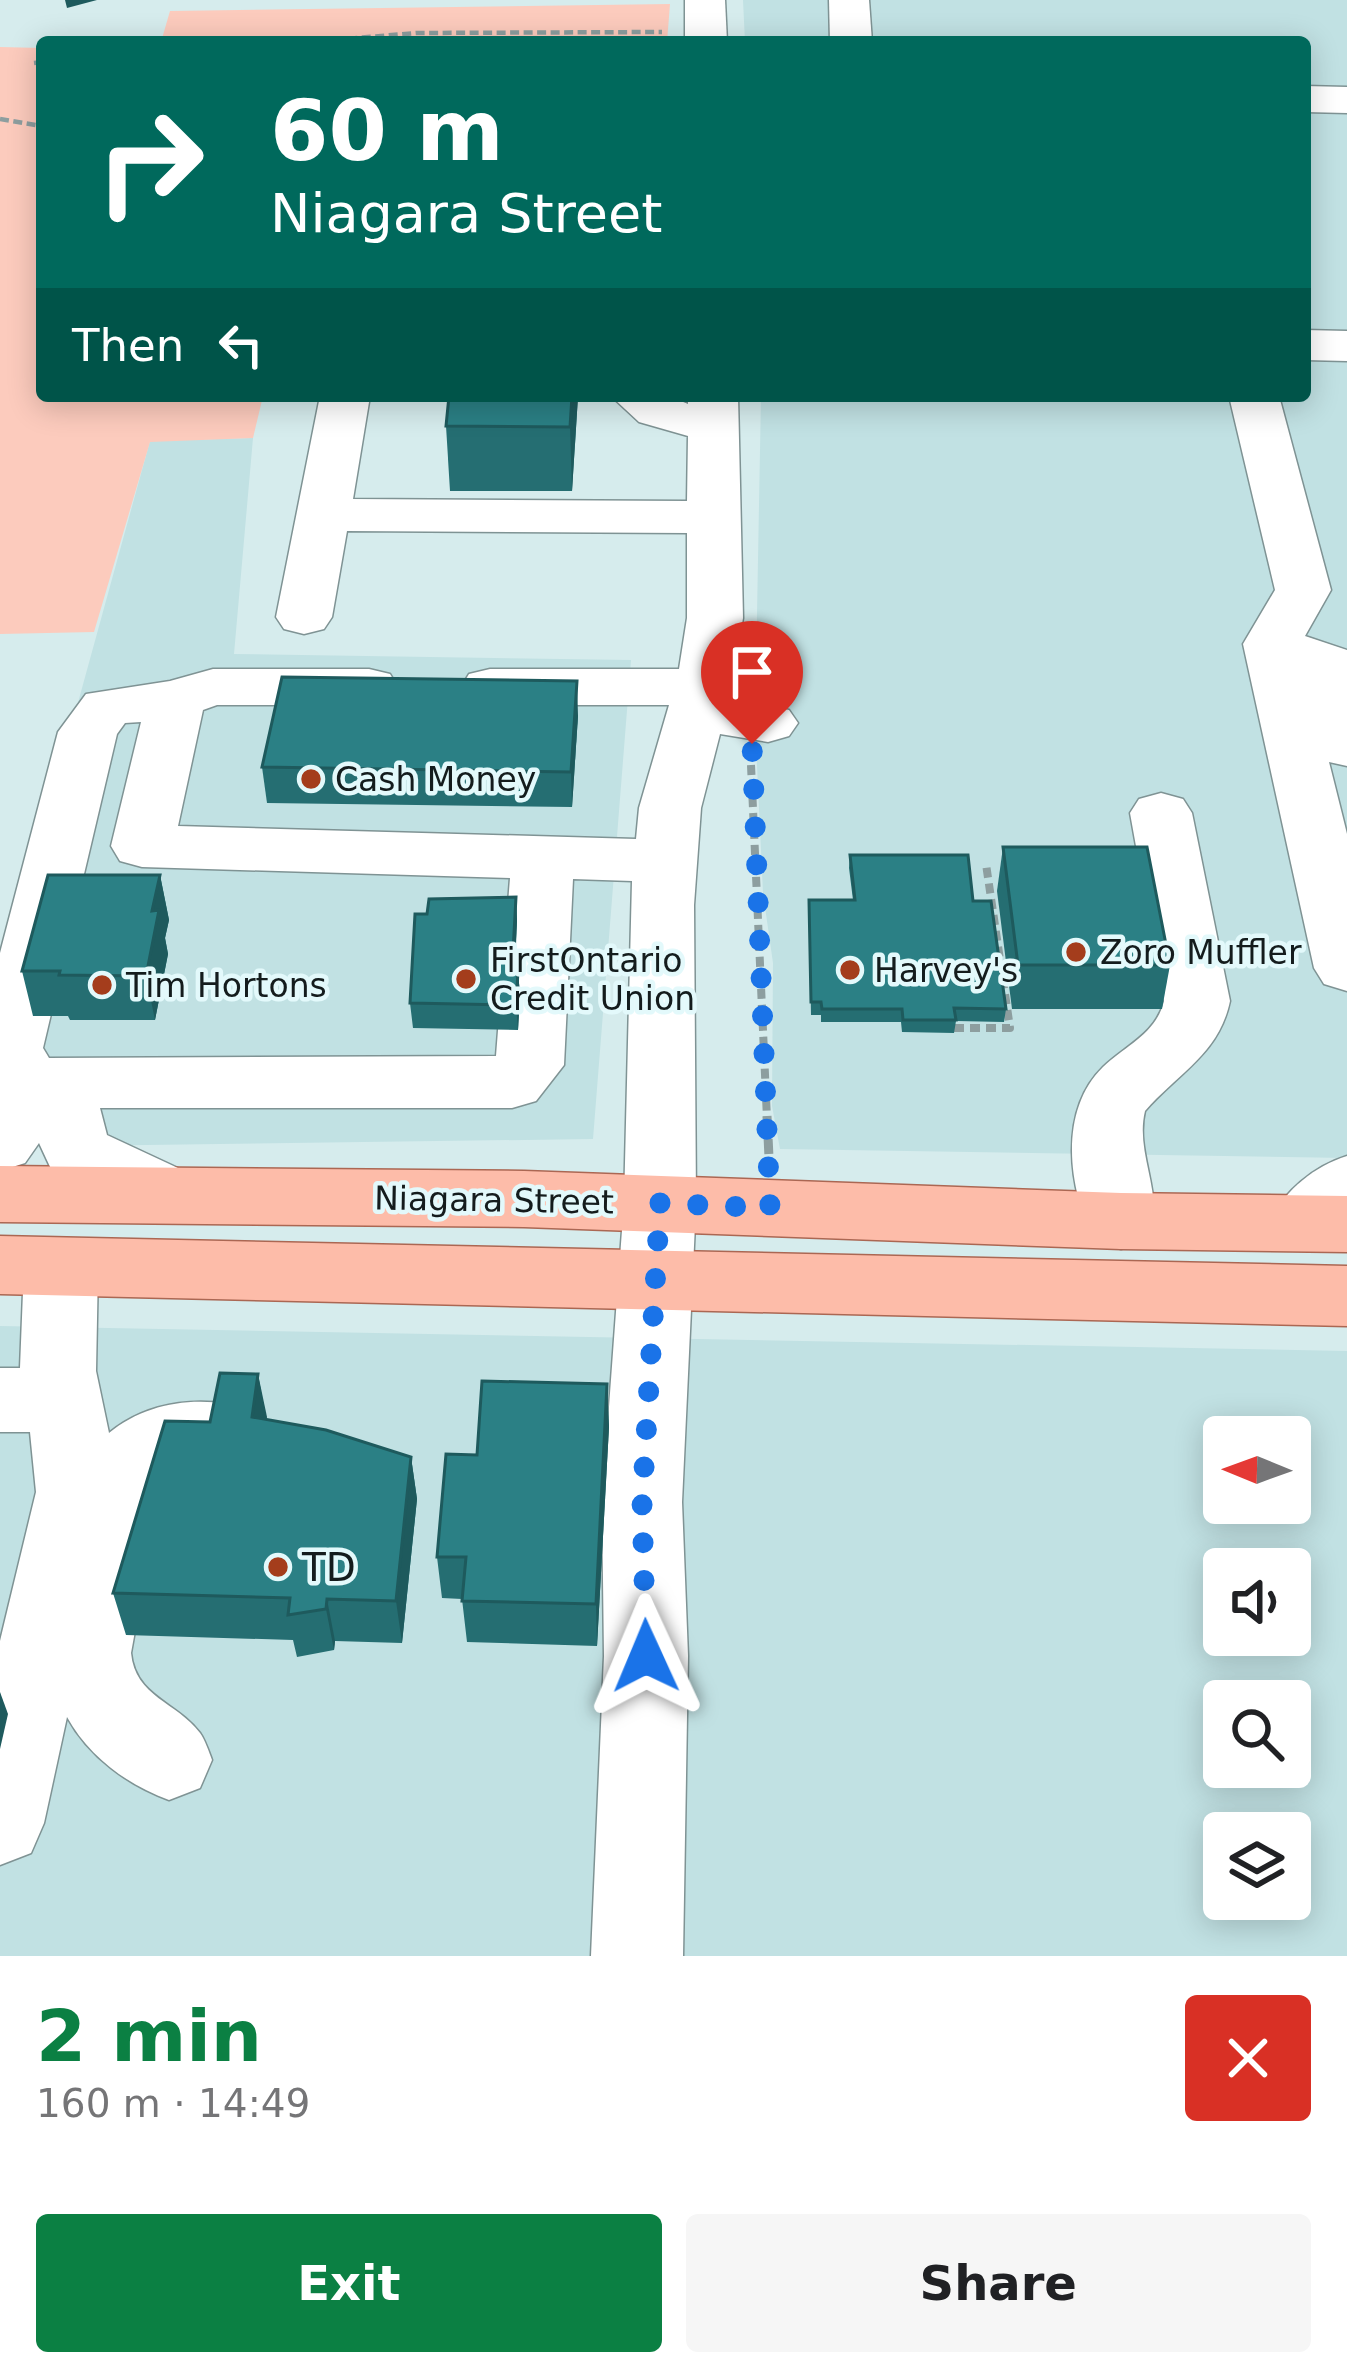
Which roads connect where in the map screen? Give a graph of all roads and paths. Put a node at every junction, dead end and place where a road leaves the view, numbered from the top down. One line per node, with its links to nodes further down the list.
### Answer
1 (849, 0): 4 (street)
2 (706, 25): 3 (path)
3 (380, 36)
4 (851, 36)
5 (1311, 99): 6 (street)
6 (1347, 100)
7 (0, 119): 8 (path)
8 (36, 125)
9 (1311, 345): 10 (street)
10 (1347, 346)
11 (344, 402): 15 (street)
12 (645, 402): 14 (street)
13 (1256, 402): 18 (street)
14 (713, 411): 16 (street)
15 (322, 515): 16 (street); 17 (street)
16 (713, 517): 21 (street)
17 (304, 617)
18 (1272, 644): 19 (street); 23 (street); 28 (street)
19 (1347, 645)
20 (176, 699): 21 (street); 25 (street); 30 (street)
21 (700, 699): 22 (street); 26 (street)
22 (762, 723): 35 (path)
23 (1347, 747)
24 (1161, 813): 37 (street)
25 (543, 857): 26 (street); 30 (street)
26 (667, 862): 34 (street)
27 (986, 864): 29 (path)
28 (1347, 968)
29 (954, 1028)
30 (54, 1085): 31 (street); 33 (street)
31 (0, 1144)
32 (0, 1194): 33 (main road, Niagara Street)
33 (170, 1195): 34 (main road, Niagara Street)
34 (660, 1203): 35 (main road, Niagara Street); 39 (street)
35 (770, 1208): 37 (main road, Niagara Street)
36 (1332, 1210): 37 (main road, Niagara Street)
37 (1121, 1221)
38 (30, 1266): 39 (main road); 41 (street)
39 (657, 1279): 40 (main road); 45 (street)
40 (1347, 1295)
41 (33, 1401): 44 (street)
42 (226, 1434): 43 (street)
43 (169, 1760)
44 (0, 1823)
45 (637, 1956)

